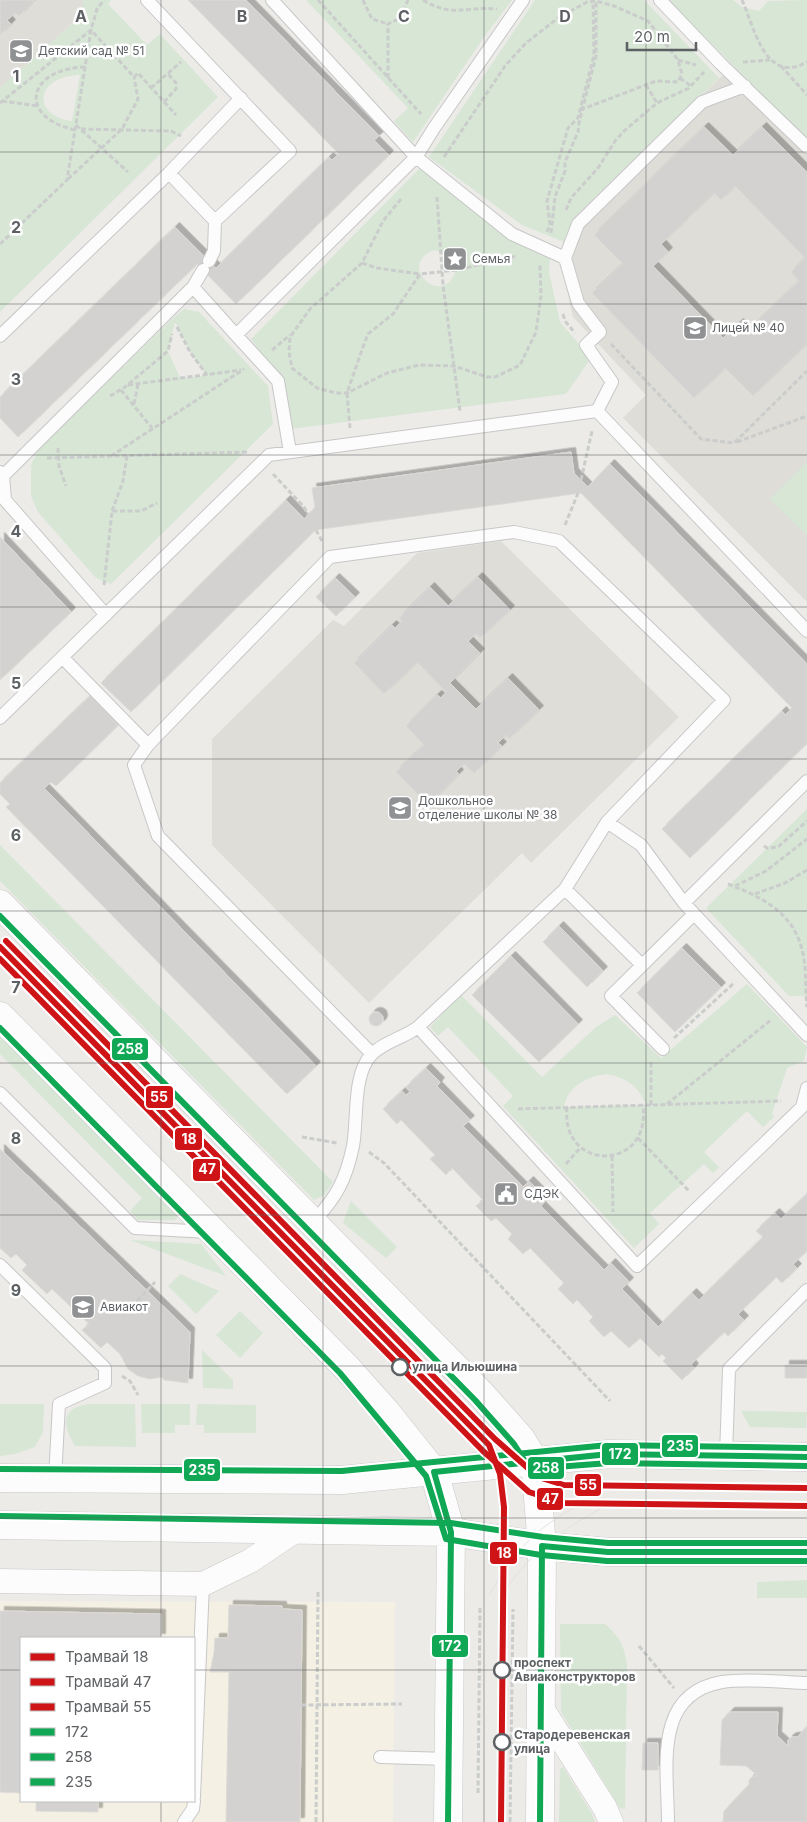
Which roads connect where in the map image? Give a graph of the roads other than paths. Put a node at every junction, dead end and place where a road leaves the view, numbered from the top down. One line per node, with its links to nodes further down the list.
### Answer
1 (147, 0): 6 (lane)
2 (272, 0): 8 (lane)
3 (660, 0): 5 (lane)
4 (519, 5): 8 (lane)
5 (745, 86): 7 (lane); 11 (lane)
6 (241, 98): 9 (lane); 10 (lane)
7 (807, 147)
8 (416, 157): 11 (lane); 13 (lane)
9 (169, 172): 10 (lane); 14 (lane)
10 (215, 222): 12 (lane)
11 (565, 258): 15 (lane)
12 (193, 287): 13 (lane); 17 (lane)
13 (236, 335): 16 (lane)
14 (0, 336)
15 (597, 411): 16 (lane); 19 (lane)
16 (290, 452): 18 (lane)
17 (1, 474): 18 (lane)
18 (106, 615): 20 (lane)
19 (807, 631)
20 (62, 657): 21 (lane); 22 (lane)
21 (0, 718)
22 (148, 745): 24 (lane); 34 (lane)
23 (807, 781): 26 (lane)
24 (607, 822): 25 (lane); 26 (lane)
25 (564, 889): 29 (lane); 31 (lane)
26 (684, 903): 28 (lane)
27 (0, 904): 37 (street)
28 (694, 914): 29 (lane); 32 (lane)
29 (642, 965): 33 (lane)
30 (0, 1016): 38 (street)
31 (418, 1027): 34 (lane); 35 (lane)
32 (807, 1034)
33 (663, 1048)
34 (372, 1054): 37 (lane)
35 (807, 1088)
36 (0, 1093): 38 (lane)
37 (313, 1222): 43 (street)
38 (211, 1232): 44 (street)
39 (0, 1265): 46 (lane)
40 (807, 1290): 41 (lane)
41 (726, 1455): 42 (street); 43 (street)
42 (807, 1457)
43 (535, 1462): 44 (street); 50 (street)
44 (434, 1472): 46 (street); 49 (street)
45 (0, 1478): 46 (street)
46 (55, 1478)
47 (0, 1525): 48 (street)
48 (299, 1528): 49 (street); 53 (street)
49 (451, 1532): 50 (street); 59 (street)
50 (542, 1546): 51 (street); 56 (street)
51 (807, 1552)
52 (0, 1580): 53 (street)
53 (203, 1584): 54 (lane)
54 (196, 1678): 57 (lane)
55 (807, 1683): 65 (lane)
56 (541, 1707): 63 (street); 64 (street)
57 (195, 1724)
58 (380, 1757): 59 (lane)
59 (449, 1759): 62 (street)
60 (194, 1802): 61 (lane)
61 (184, 1822)
62 (448, 1822)
63 (540, 1822)
64 (611, 1822)
65 (668, 1822)

